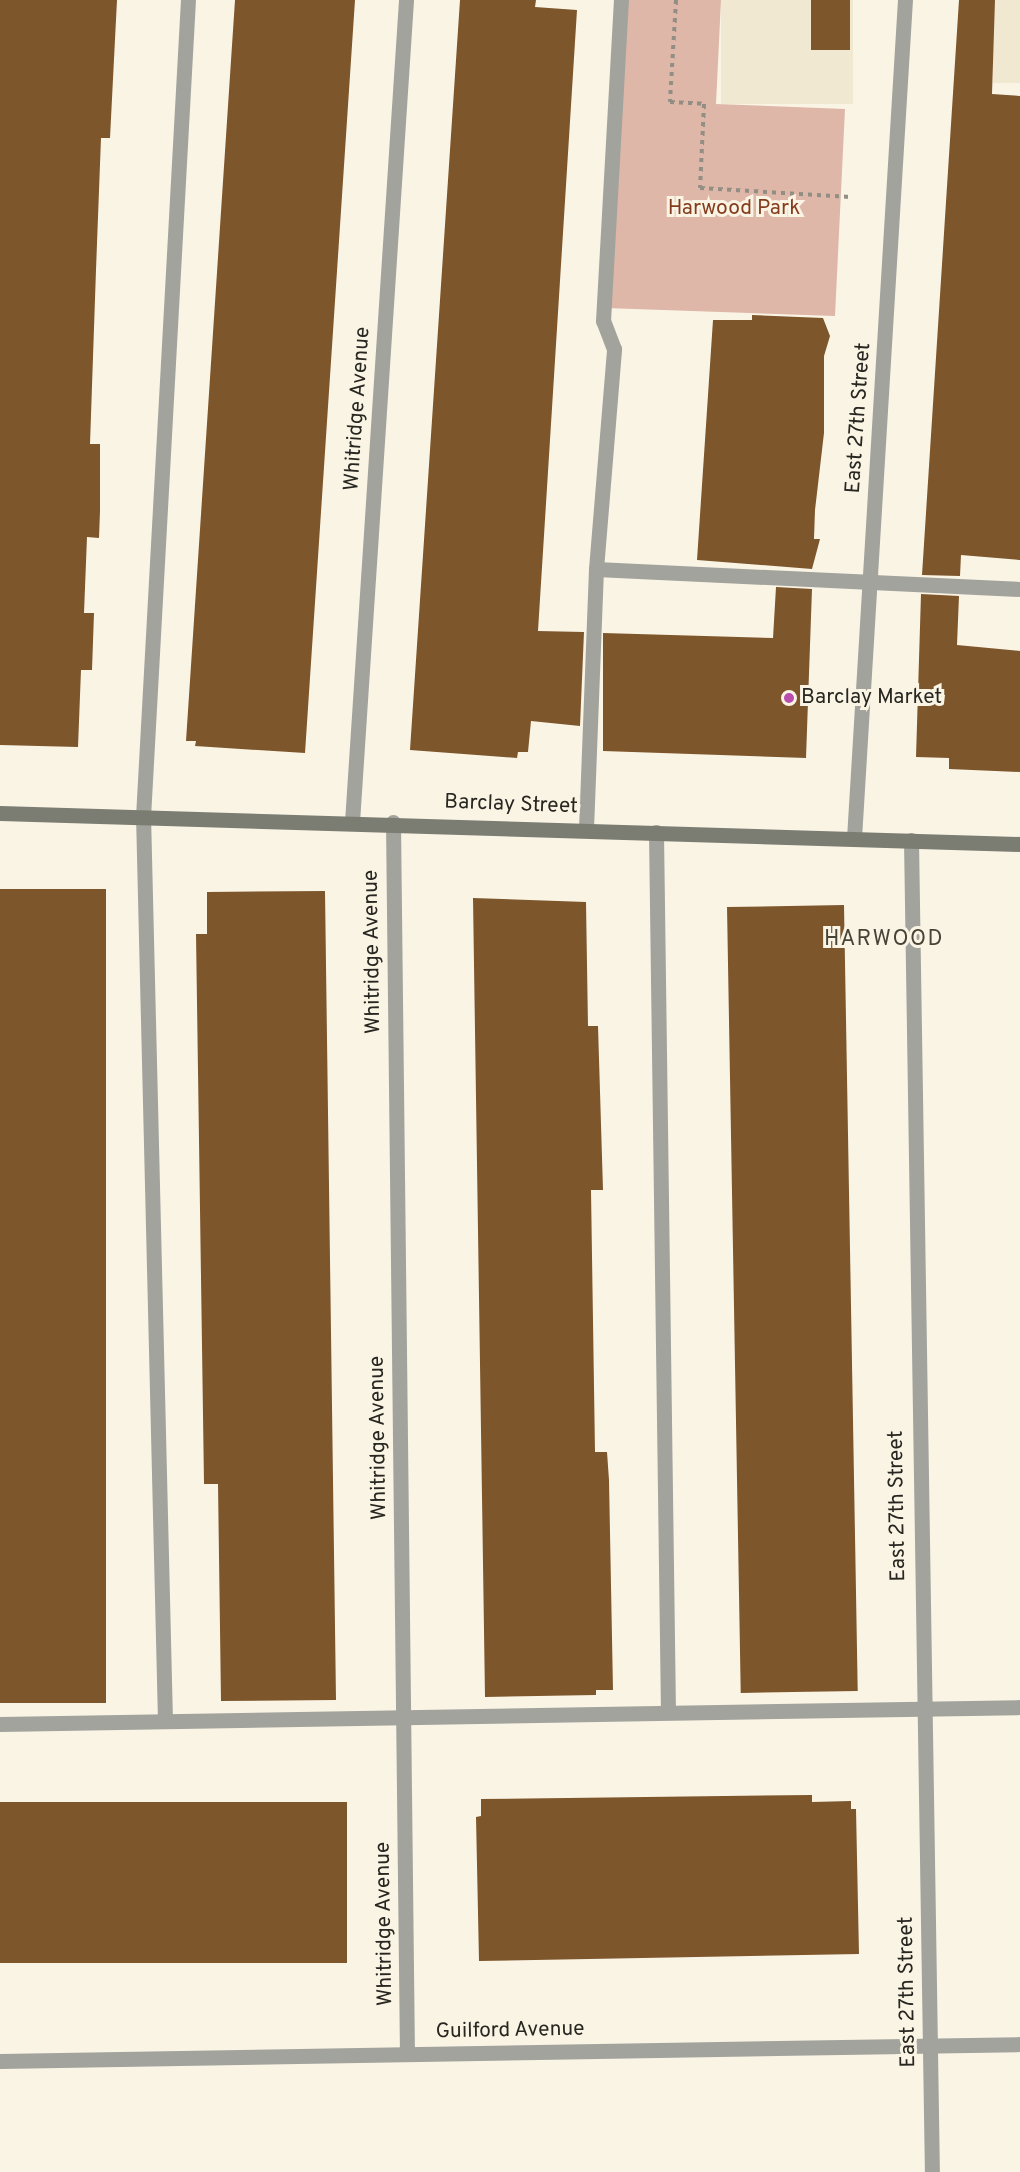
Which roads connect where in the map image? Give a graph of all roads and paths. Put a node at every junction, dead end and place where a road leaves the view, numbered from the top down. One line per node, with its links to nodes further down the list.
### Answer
1 (188, 0): 11 (street)
2 (406, 0): 12 (street, Whitridge Avenue)
3 (621, 0): 7 (street)
4 (676, 0): 6 (path)
5 (905, 0): 8 (street, East 27th Street)
6 (851, 197)
7 (596, 569): 8 (street); 14 (street)
8 (869, 582): 9 (street); 16 (street, East 27th Street)
9 (1020, 589)
10 (0, 813): 11 (street, Barclay Street)
11 (143, 817): 12 (street, Barclay Street); 23 (street)
12 (352, 822): 13 (street, Barclay Street)
13 (393, 822): 14 (street, Barclay Street); 22 (street, Whitridge Avenue)
14 (586, 829): 15 (street, Barclay Street)
15 (656, 831): 16 (street, Barclay Street); 21 (street)
16 (854, 838): 17 (street, Barclay Street)
17 (911, 840): 18 (street, Barclay Street); 20 (street, East 27th Street)
18 (1020, 844)
19 (1020, 1707): 20 (street)
20 (922, 1709): 21 (street); 26 (street, East 27th Street)
21 (668, 1712): 22 (street)
22 (403, 1716): 23 (street); 27 (street, Whitridge Avenue)
23 (165, 1721): 24 (street)
24 (0, 1724)
25 (1020, 2044): 26 (street, Guilford Avenue)
26 (930, 2046): 27 (street, Guilford Avenue); 29 (street, East 27th Street)
27 (407, 2053): 28 (street, Guilford Avenue)
28 (0, 2061)
29 (932, 2172)

